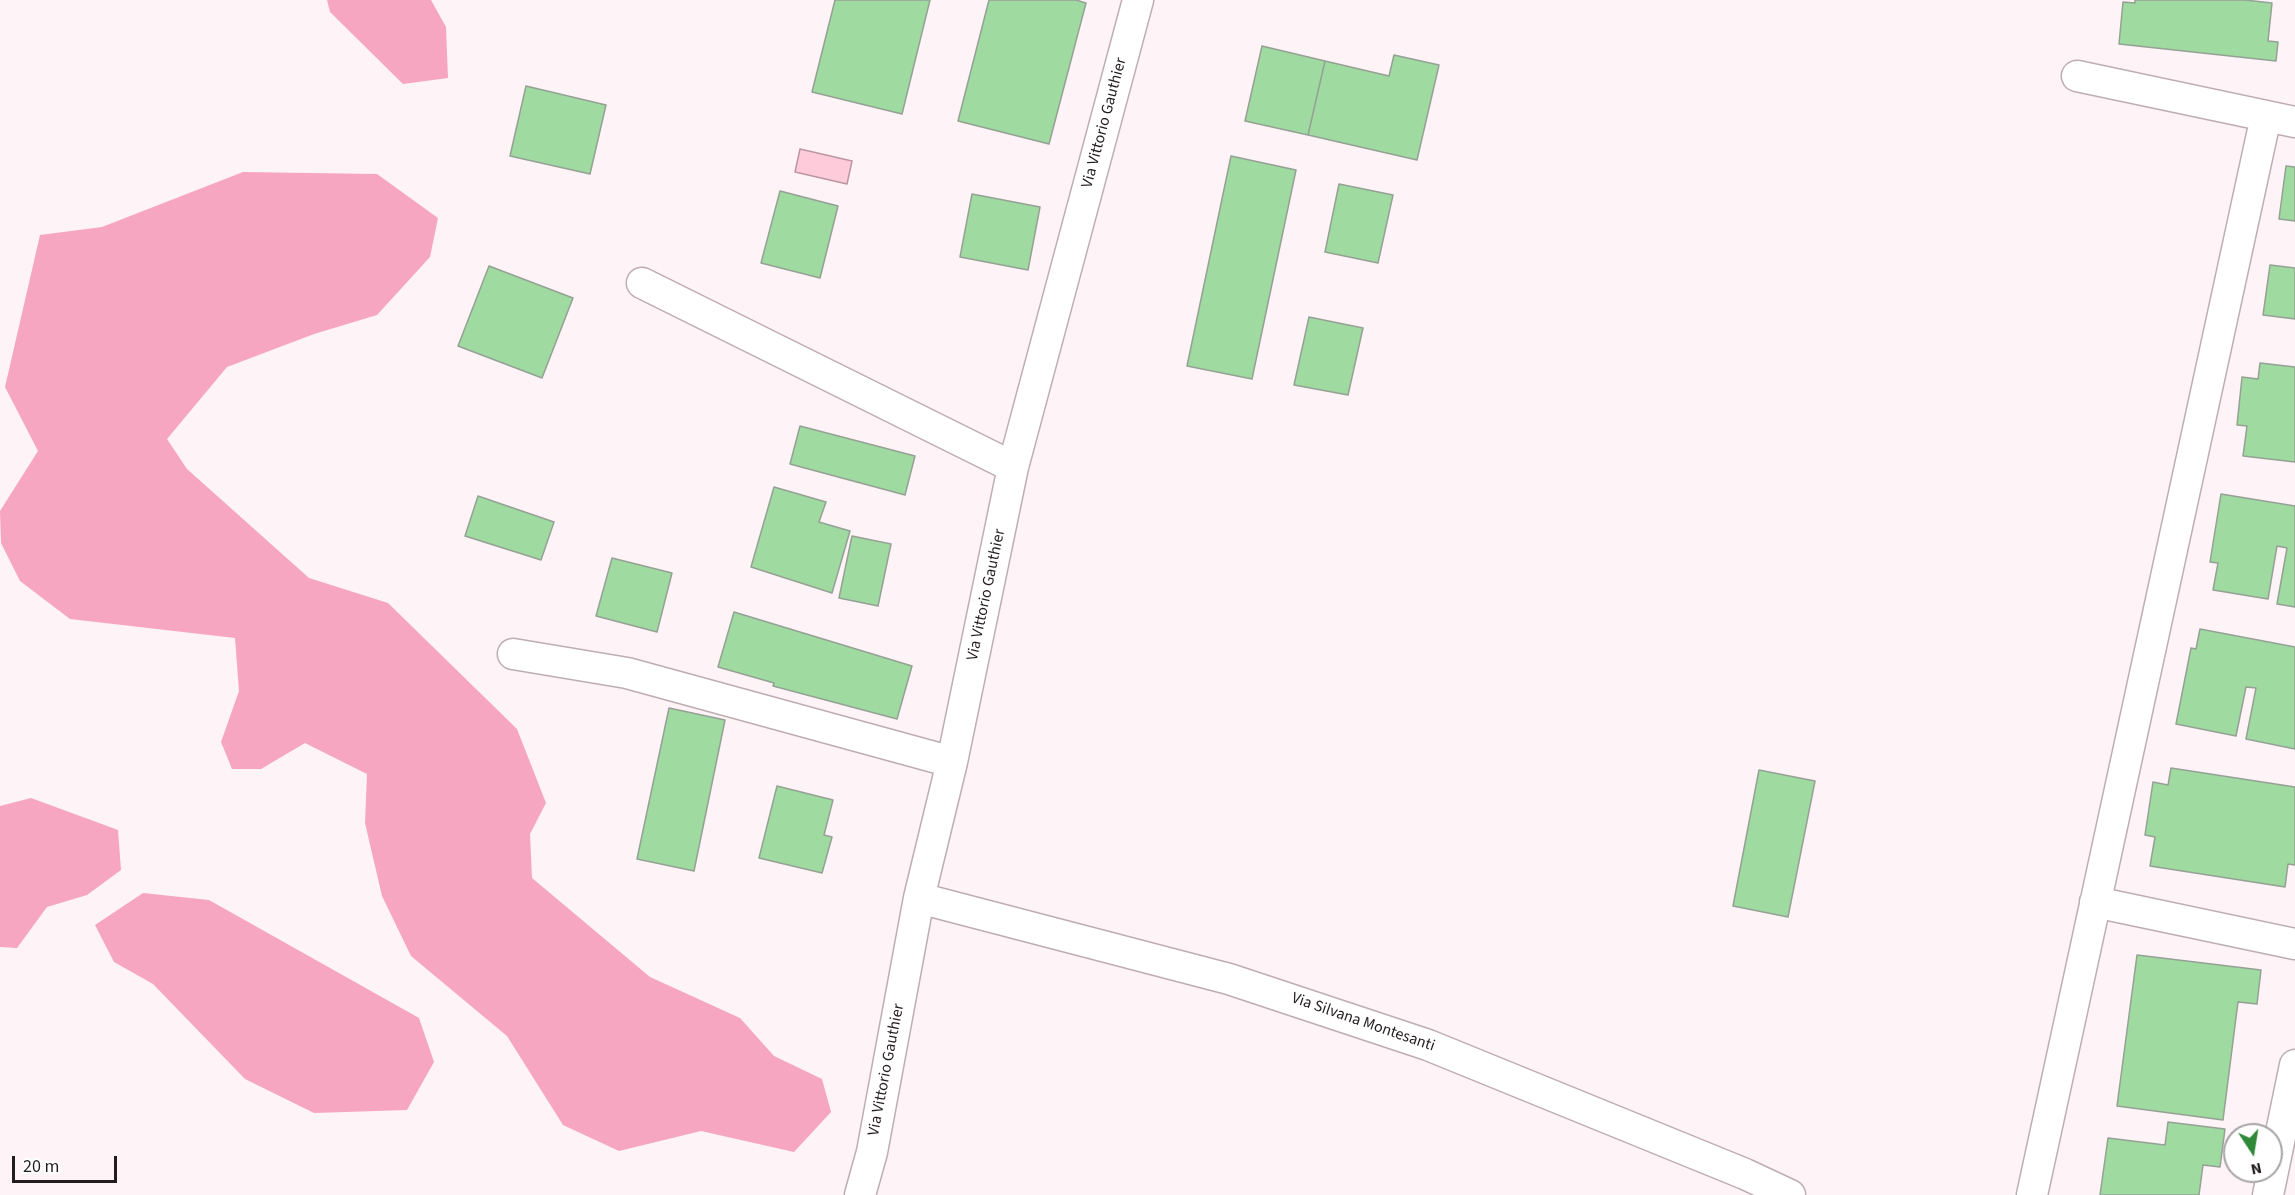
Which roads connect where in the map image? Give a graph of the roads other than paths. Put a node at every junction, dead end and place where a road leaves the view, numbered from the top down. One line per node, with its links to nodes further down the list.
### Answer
1 (1138, 0): 5 (street, Via Vittorio Gauthier)
2 (2077, 76): 3 (street)
3 (2281, 119): 9 (street)
4 (642, 284): 5 (street)
5 (1013, 467): 7 (street, Via Vittorio Gauthier)
6 (513, 654): 7 (street)
7 (952, 762): 8 (street, Via Vittorio Gauthier)
8 (919, 898): 12 (street, Via Vittorio Gauthier); 13 (street, Via Silvana Montesanti)
9 (2095, 902): 10 (street); 14 (street)
10 (2295, 944)
11 (2295, 1065): 15 (street)
12 (860, 1195)
13 (1790, 1195)
14 (2032, 1195)
15 (2268, 1195)

